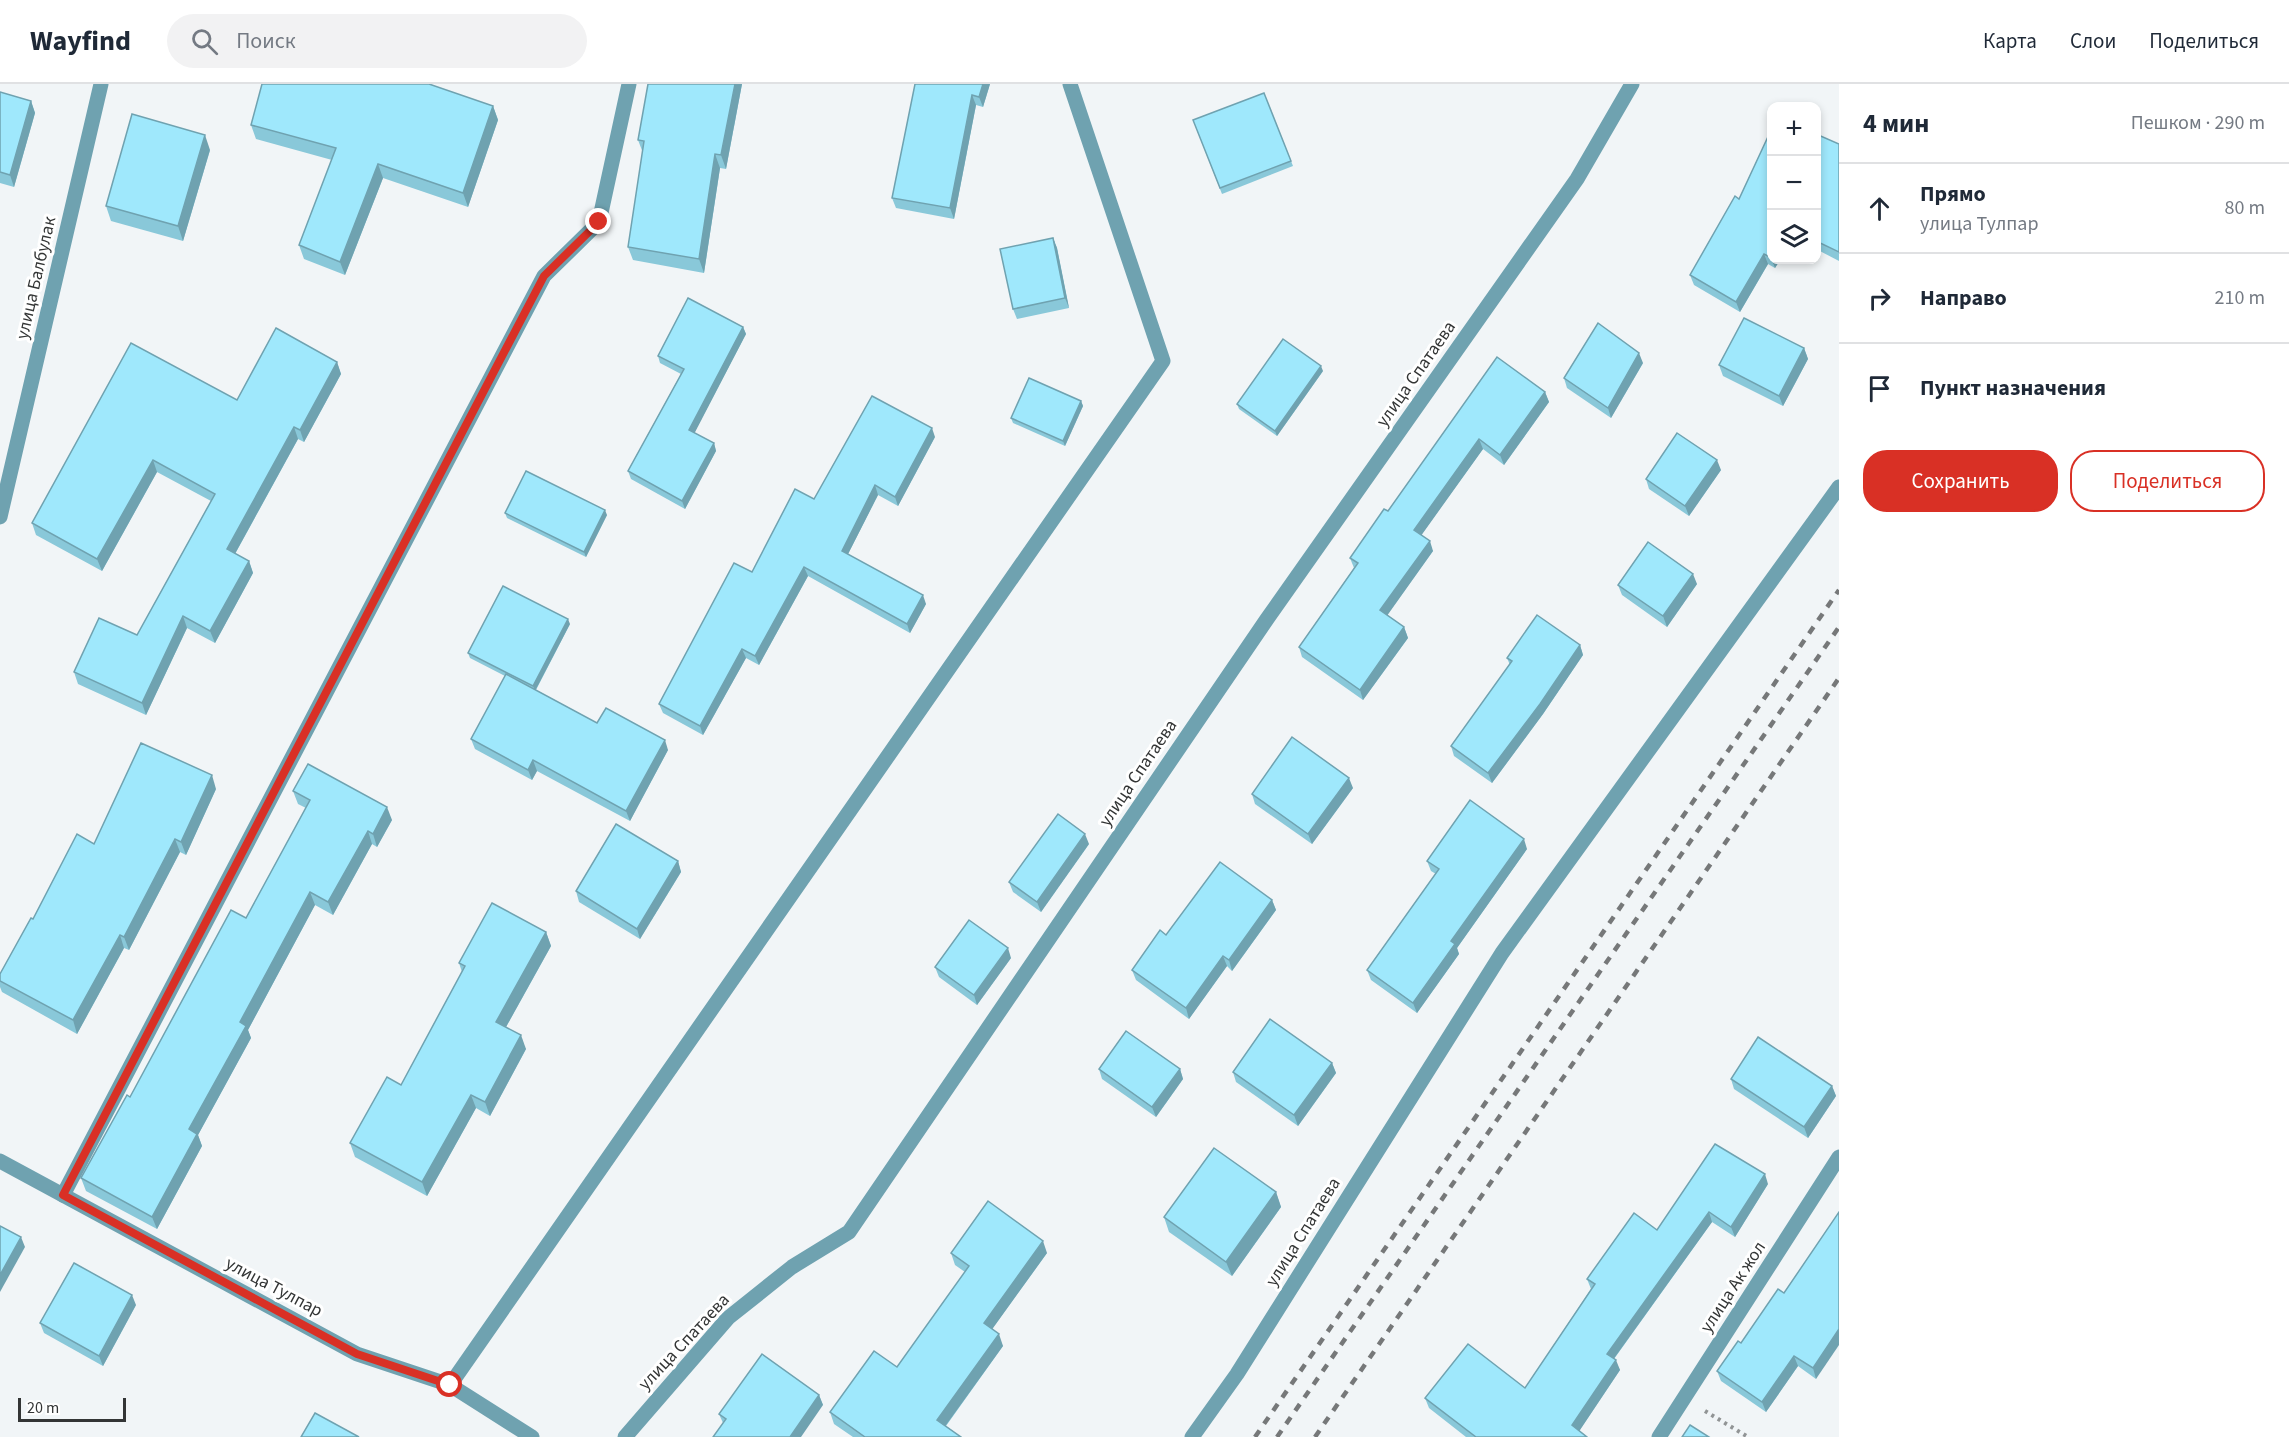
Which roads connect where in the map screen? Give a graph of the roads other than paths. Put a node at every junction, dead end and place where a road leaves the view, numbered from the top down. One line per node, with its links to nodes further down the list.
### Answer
1 (101, 84): 6 (street, улица Балбулак)
2 (629, 84): 9 (street)
3 (1070, 84): 10 (street)
4 (1632, 84): 12 (street, улица Спатаева)
5 (1839, 487): 13 (street, улица Спатаева)
6 (0, 517)
7 (1839, 1157): 14 (street, улица Ак жол)
8 (0, 1161): 9 (street, улица Тулпар)
9 (63, 1195): 10 (street, улица Тулпар)
10 (450, 1385): 11 (street, улица Тулпар)
11 (532, 1437)
12 (626, 1437)
13 (1192, 1437)
14 (1659, 1437)

